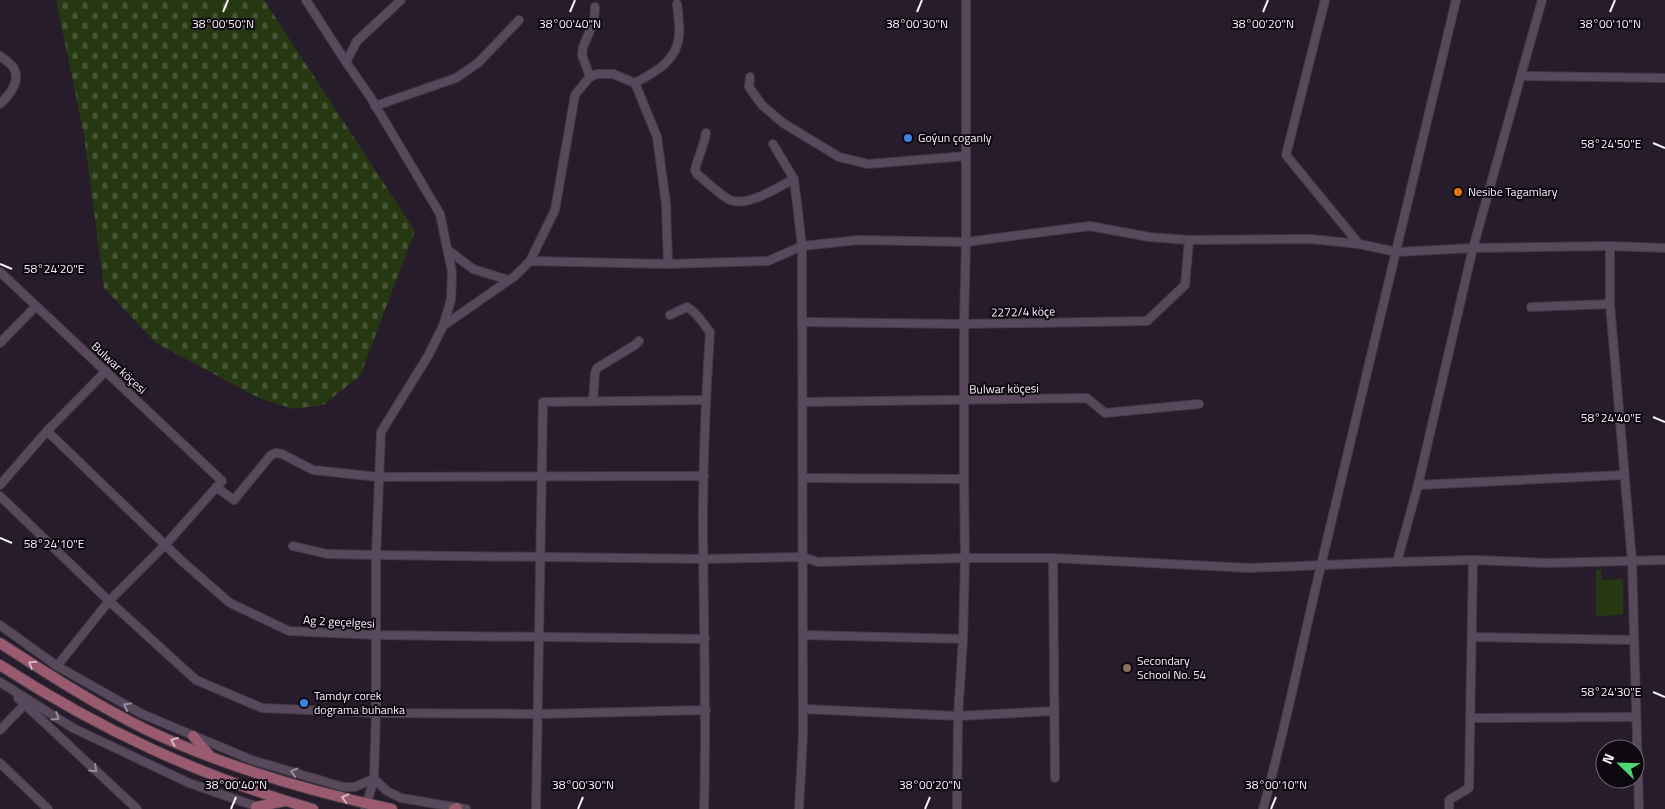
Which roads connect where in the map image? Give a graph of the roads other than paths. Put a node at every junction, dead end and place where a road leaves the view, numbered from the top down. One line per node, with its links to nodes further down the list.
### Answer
1 (306, 0): 11 (street)
2 (401, 0): 11 (street)
3 (966, 0): 21 (street)
4 (1325, 0): 25 (street)
5 (1456, 0): 31 (street)
6 (1542, 0): 13 (street)
7 (677, 4): 16 (street)
8 (595, 7): 14 (street)
9 (519, 20): 18 (street)
10 (0, 56): 17 (street)
11 (346, 62): 18 (street)
12 (750, 76): 21 (street)
13 (1522, 76): 15 (street); 28 (street)
14 (590, 77): 16 (street); 32 (street)
15 (1665, 78)
16 (635, 83): 33 (street)
17 (0, 104)
18 (375, 106): 30 (street)
19 (706, 134): 22 (street)
20 (773, 144): 22 (street)
21 (966, 156): 24 (street)
22 (794, 179): 26 (street)
23 (1189, 240): 24 (street); 25 (street); 41 (street, 2272/4 köçe)
24 (966, 242): 26 (street); 41 (street)
25 (1359, 244): 31 (street)
26 (802, 246): 33 (street); 40 (street)
27 (1610, 246): 28 (street); 29 (street); 36 (street)
28 (1473, 248): 31 (street); 60 (street)
29 (1665, 248)
30 (448, 250): 35 (street); 42 (street)
31 (1398, 252): 74 (street)
32 (530, 261): 33 (street); 35 (street)
33 (668, 264)
34 (0, 272): 37 (street, Bulwar köçesi)
35 (508, 280): 42 (street)
36 (1610, 304): 38 (street); 52 (street)
37 (36, 306): 44 (street); 45 (street, Bulwar köçesi)
38 (1531, 307)
39 (670, 315): 46 (street)
40 (802, 322): 41 (street, 2272/4 köçe); 49 (street)
41 (964, 324): 48 (street)
42 (443, 326): 55 (street)
43 (639, 341): 47 (street)
44 (0, 343)
45 (106, 371): 51 (street); 58 (street, Bulwar köçesi)
46 (706, 400): 47 (street); 54 (street)
47 (594, 401): 53 (street)
48 (964, 401): 49 (street, Bulwar köçesi); 50 (street, Bulwar köçesi); 57 (street)
49 (803, 402): 56 (street)
50 (1200, 404)
51 (47, 431): 59 (street); 62 (street, Ag 2 geçelgesi)
52 (1624, 475): 60 (street); 72 (street)
53 (542, 476): 54 (street); 55 (street); 65 (street)
54 (704, 476): 69 (street)
55 (378, 477): 58 (street, Bulwar köçesi); 64 (street)
56 (803, 478): 57 (street); 66 (street)
57 (964, 479): 67 (street)
58 (219, 484): 62 (street)
59 (0, 485)
60 (1418, 485): 73 (street)
61 (0, 496): 75 (street)
62 (165, 545): 75 (street); 77 (street, Ag 2 geçelgesi)
63 (293, 546): 64 (street)
64 (376, 555): 65 (street); 77 (street)
65 (541, 558): 69 (street); 78 (street)
66 (803, 558): 67 (street); 69 (street); 79 (street)
67 (965, 558): 68 (street); 82 (street)
68 (1053, 558): 74 (street); 92 (street)
69 (704, 559): 81 (street)
70 (1473, 560): 72 (street); 73 (street); 80 (street)
71 (1665, 560): 72 (street)
72 (1632, 561): 83 (street)
73 (1397, 562): 74 (street)
74 (1321, 566): 116 (street)
75 (109, 601): 86 (street); 93 (street)
76 (0, 625): 86 (street)
77 (376, 635): 78 (street, Ag 2 geçelgesi); 93 (street)
78 (540, 636): 81 (street, Ag 2 geçelgesi); 94 (street)
79 (803, 636): 82 (street); 90 (street)
80 (1472, 637): 83 (street); 97 (street)
81 (705, 639): 91 (street)
82 (963, 639): 95 (street)
83 (1634, 640): 96 (street)
84 (0, 643): 100 (main road, one-way to 84)
85 (0, 665): 104 (main road)
86 (57, 666): 99 (street, one-way to 86)
87 (0, 682): 88 (street)
88 (10, 688): 89 (street); 106 (street, one-way to 106)
89 (25, 704): 98 (street); 108 (street, one-way to 108)
90 (803, 709): 95 (street); 114 (street)
91 (706, 710): 94 (street); 113 (street)
92 (1054, 710): 95 (street); 102 (street)
93 (376, 713): 94 (street); 103 (street)
94 (538, 714): 112 (street)
95 (958, 716): 115 (street)
96 (1636, 717): 97 (street); 118 (street)
97 (1471, 718): 117 (street)
98 (0, 730)
99 (194, 736): 100 (main road); 103 (street, one-way to 99)
100 (210, 756): 105 (main road, one-way to 100)
101 (0, 763): 107 (street)
102 (1055, 778)
103 (374, 779): 105 (street); 111 (street)
104 (285, 801): 106 (main road); 109 (main road)
105 (366, 806): 110 (main road)
106 (259, 808)
107 (48, 809)
108 (137, 809)
109 (313, 809)
110 (392, 809)
111 (459, 809)
112 (536, 809)
113 (704, 809)
114 (799, 809)
115 (957, 809)
116 (1263, 809)
117 (1448, 809)
118 (1639, 809)

